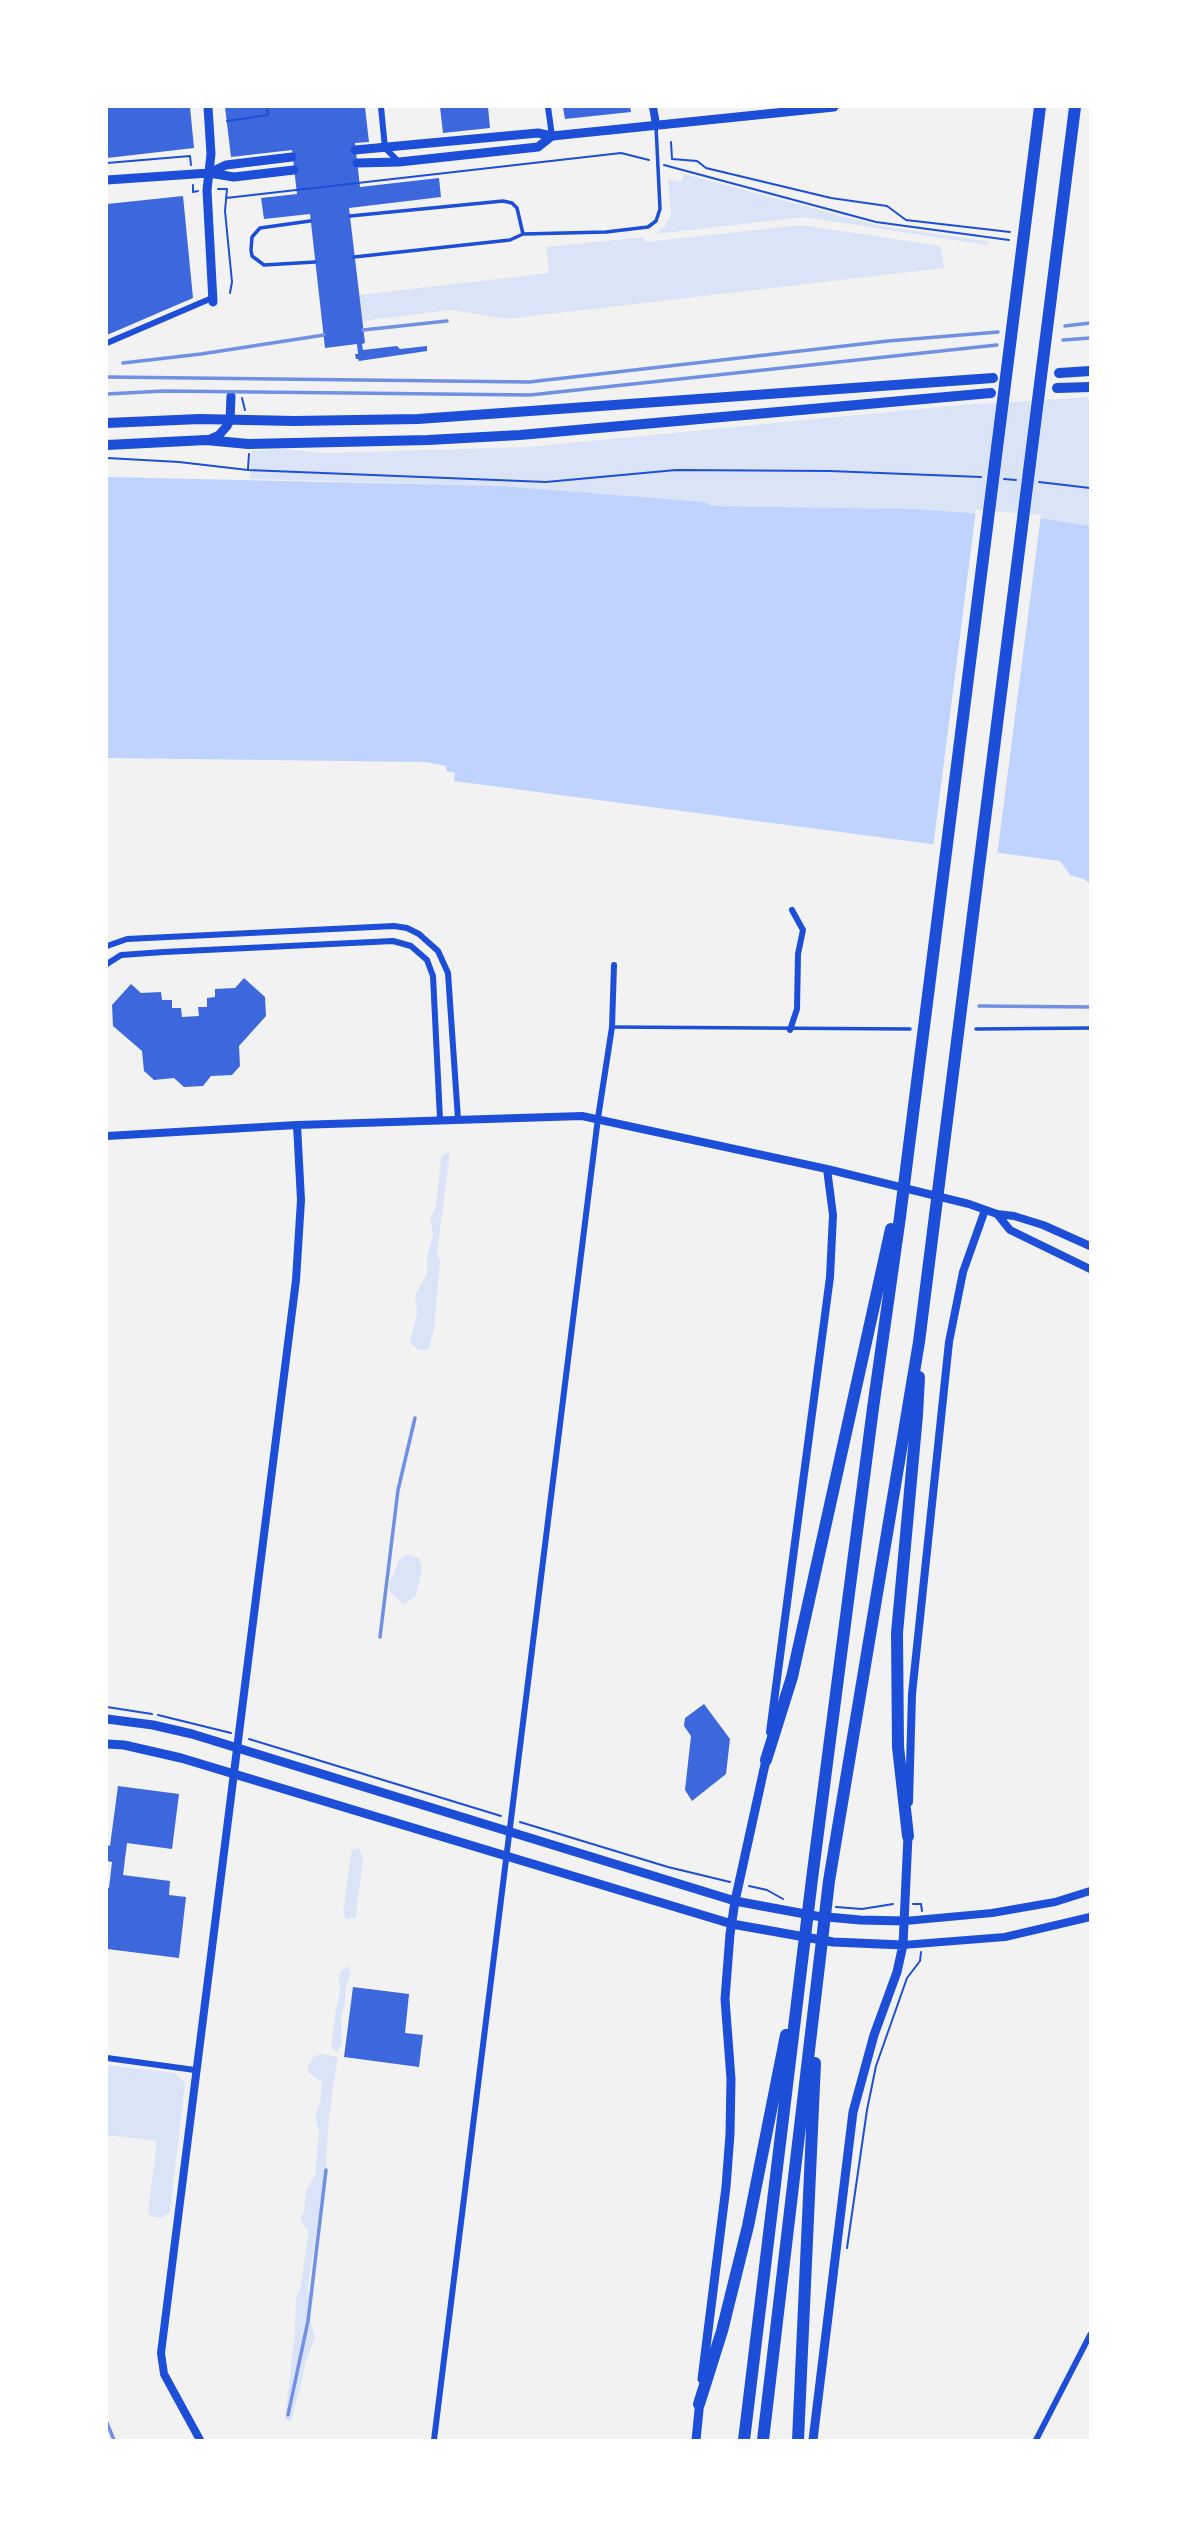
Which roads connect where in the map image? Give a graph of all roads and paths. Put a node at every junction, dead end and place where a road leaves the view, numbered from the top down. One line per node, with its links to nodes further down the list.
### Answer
1 (208, 107): 23 (main road)
2 (267, 107): 9 (path)
3 (381, 107): 13 (street)
4 (548, 107): 11 (street)
5 (653, 107): 10 (street)
6 (834, 107): 10 (main road)
7 (1040, 107): 71 (highway)
8 (1075, 107): 74 (highway)
9 (227, 121)
10 (656, 124): 11 (main road); 30 (lane)
11 (552, 136): 13 (main road); 18 (main road)
12 (671, 142): 29 (path)
13 (385, 148): 14 (main road); 18 (street)
14 (355, 150)
15 (190, 156): 19 (path)
16 (634, 156): 26 (path)
17 (292, 157): 23 (main road)
18 (399, 162): 20 (main road)
19 (107, 163)
20 (357, 163)
21 (294, 170): 23 (main road)
22 (685, 171): 31 (path)
23 (209, 173): 24 (main road); 35 (main road)
24 (107, 180)
25 (227, 189): 26 (path)
26 (226, 198): 34 (path)
27 (350, 216): 30 (lane)
28 (310, 221): 33 (lane)
29 (1010, 232)
30 (523, 234): 32 (lane)
31 (1009, 240)
32 (355, 257)
33 (315, 262)
34 (230, 293)
35 (213, 300): 36 (street)
36 (107, 344)
37 (1090, 371): 38 (highway)
38 (1059, 373)
39 (993, 378): 44 (highway)
40 (1090, 387): 41 (highway)
41 (1057, 388)
42 (991, 393): 46 (highway)
43 (231, 396): 44 (main road)
44 (230, 420): 45 (highway); 46 (main road)
45 (107, 423)
46 (206, 440): 47 (highway)
47 (107, 445)
48 (107, 458): 49 (path)
49 (981, 477)
50 (994, 478): 51 (path)
51 (1021, 481)
52 (1034, 482): 53 (path)
53 (1090, 488)
54 (792, 910): 62 (street)
55 (107, 946): 63 (street)
56 (107, 964): 65 (street)
57 (614, 965): 58 (street)
58 (612, 1027): 62 (lane); 64 (street)
59 (1090, 1028): 61 (lane)
60 (910, 1029): 62 (lane)
61 (976, 1029)
62 (790, 1030)
63 (458, 1118): 64 (street); 65 (street)
64 (598, 1118): 68 (street); 83 (street)
65 (440, 1119): 66 (street)
66 (297, 1125): 67 (street); 78 (street)
67 (107, 1136)
68 (827, 1168): 69 (street); 79 (street)
69 (985, 1210): 70 (street); 84 (street)
70 (997, 1214): 72 (street); 73 (street)
71 (897, 1216): 79 (highway); 96 (highway)
72 (1090, 1246)
73 (1090, 1269)
74 (919, 1342): 84 (highway); 97 (highway)
75 (107, 1719): 78 (main road)
76 (251, 1740): 81 (path)
77 (107, 1744): 80 (main road)
78 (236, 1749): 80 (street); 83 (main road)
79 (766, 1760): 88 (main road)
80 (235, 1774): 85 (main road); 99 (street)
81 (494, 1814)
82 (528, 1825): 86 (path)
83 (510, 1831): 85 (street); 88 (main road)
84 (908, 1836): 92 (main road)
85 (507, 1857): 93 (main road); 104 (street)
86 (725, 1881)
87 (1090, 1891): 92 (street)
88 (735, 1901): 92 (main road); 93 (main road)
89 (917, 1904): 90 (path)
90 (922, 1907)
91 (1090, 1917): 94 (street)
92 (905, 1921): 94 (main road)
93 (732, 1924): 94 (main road); 102 (main road)
94 (903, 1945): 109 (main road)
95 (922, 1954): 100 (path)
96 (799, 1981): 102 (highway); 106 (highway)
97 (817, 1983): 107 (highway); 108 (highway)
98 (107, 2058): 99 (street)
99 (195, 2070): 103 (street)
100 (846, 2250)
101 (1090, 2335): 110 (street)
102 (699, 2404): 105 (main road)
103 (200, 2440)
104 (435, 2440)
105 (696, 2440)
106 (744, 2440)
107 (763, 2440)
108 (798, 2440)
109 (813, 2440)
110 (1036, 2440)

